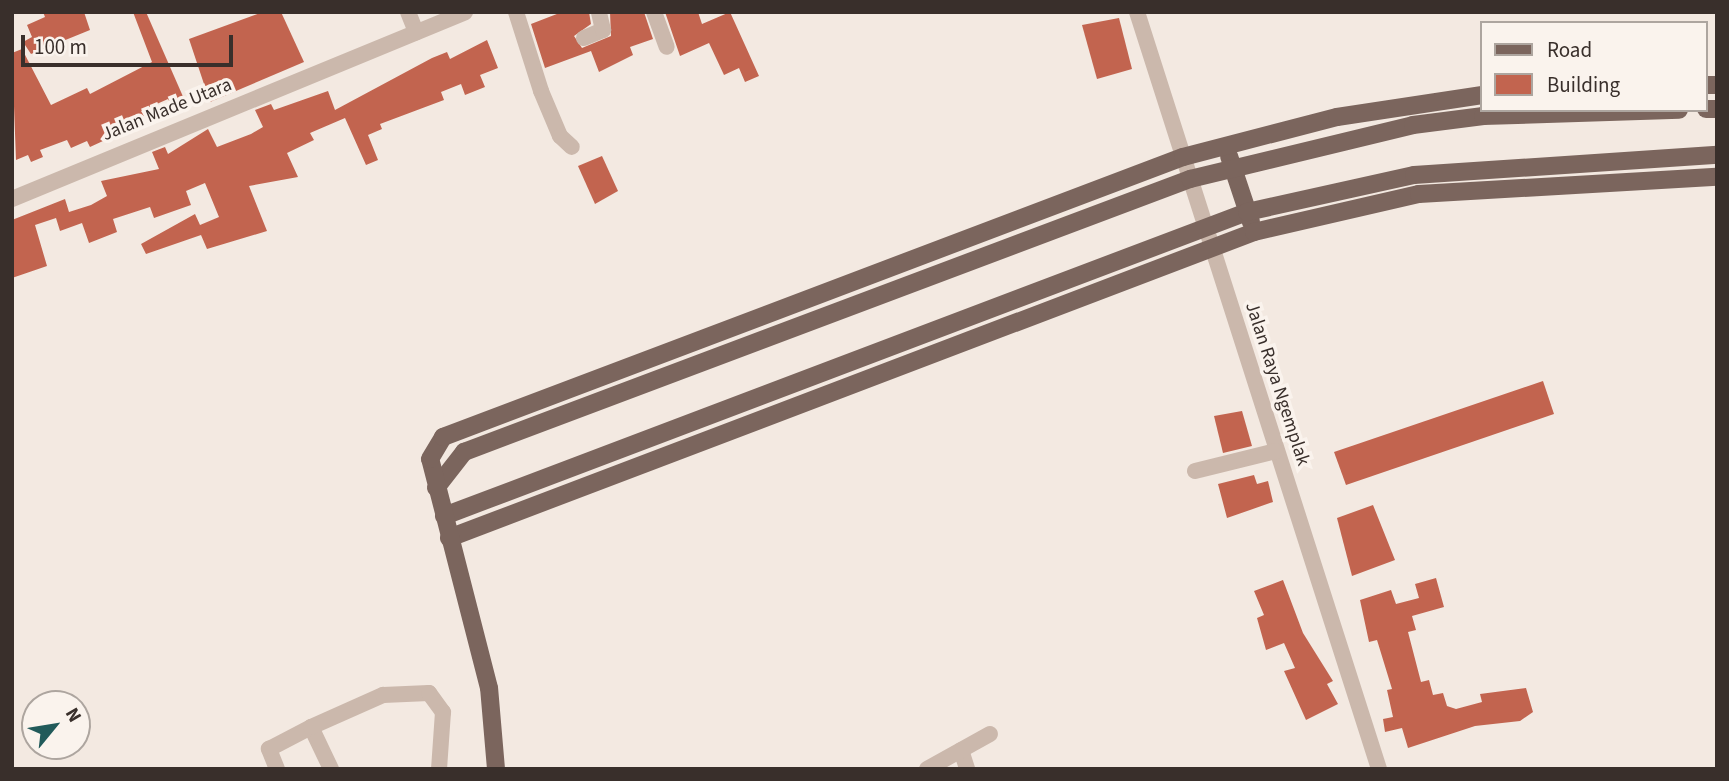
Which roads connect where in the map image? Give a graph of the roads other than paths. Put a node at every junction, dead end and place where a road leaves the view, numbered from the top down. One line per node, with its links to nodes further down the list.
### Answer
1 (408, 12): 7 (street)
2 (465, 12): 7 (street, Jalan Made Utara)
3 (516, 12): 13 (street)
4 (599, 12): 8 (street)
5 (654, 12): 9 (street)
6 (1137, 12): 15 (street, Jalan Raya Ngemplak)
7 (416, 32): 19 (street, Jalan Made Utara)
8 (584, 38)
9 (667, 47)
10 (1480, 95): 12 (main road)
11 (1640, 112): 16 (main road)
12 (1226, 144): 15 (main road); 16 (main road)
13 (572, 147)
14 (1717, 155): 20 (main road)
15 (1183, 157): 18 (street, Jalan Raya Ngemplak); 26 (main road)
16 (1233, 167): 18 (main road); 20 (main road)
17 (1717, 177): 22 (main road)
18 (1190, 179): 21 (street, Jalan Raya Ngemplak); 26 (main road)
19 (12, 199)
20 (1247, 212): 21 (main road); 22 (main road)
21 (1204, 224): 23 (street, Jalan Raya Ngemplak); 27 (main road)
22 (1254, 232): 23 (main road)
23 (1211, 247): 24 (street, Jalan Raya Ngemplak); 28 (main road)
24 (1276, 451): 25 (street); 38 (street, Jalan Raya Ngemplak)
25 (1195, 471)
26 (436, 488): 27 (main road)
27 (444, 516): 28 (main road)
28 (449, 538): 35 (main road)
29 (311, 727): 32 (street); 33 (street); 34 (street)
30 (990, 734): 31 (street)
31 (961, 750): 36 (street); 37 (street)
32 (277, 769)
33 (331, 769)
34 (439, 769)
35 (496, 769)
36 (927, 769)
37 (967, 769)
38 (1379, 769)

